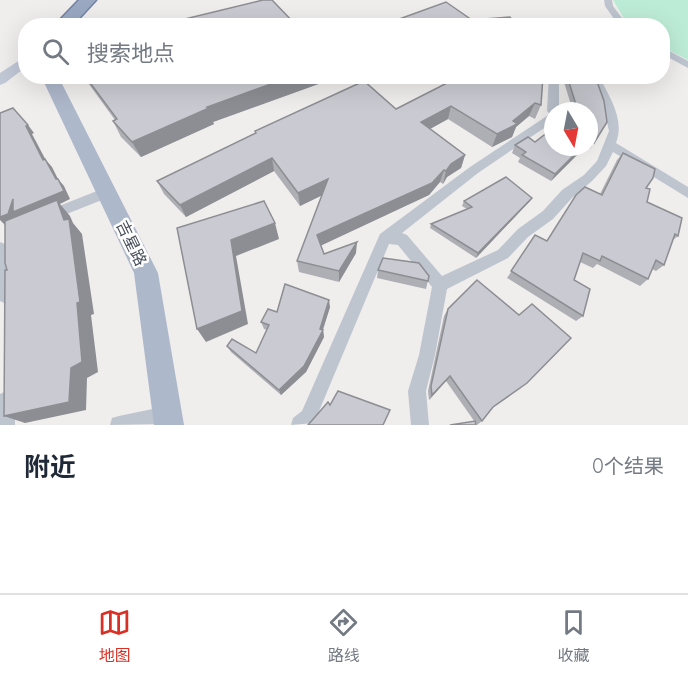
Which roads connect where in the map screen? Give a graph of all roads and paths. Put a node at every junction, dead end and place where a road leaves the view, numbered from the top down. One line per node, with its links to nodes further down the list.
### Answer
1 (88, 0): 3 (highway)
2 (608, 0): 4 (street)
3 (70, 18)
4 (618, 18)
5 (670, 54): 6 (street)
6 (688, 65)
7 (18, 66): 8 (main road)
8 (0, 80)
9 (53, 84): 15 (main road, 吉星路)
10 (554, 84): 12 (street)
11 (598, 84): 14 (street)
12 (553, 102)
13 (544, 123): 18 (street)
14 (610, 145): 16 (street); 20 (street)
15 (107, 192): 17 (street); 23 (main road, 吉星路)
16 (688, 193)
17 (32, 223)
18 (385, 238): 20 (street); 26 (street)
19 (0, 248): 21 (street)
20 (440, 285): 27 (street)
21 (6, 309)
22 (6, 379): 24 (street)
23 (168, 420): 25 (street)
24 (6, 425)
25 (119, 425)
26 (300, 425)
27 (420, 425)

